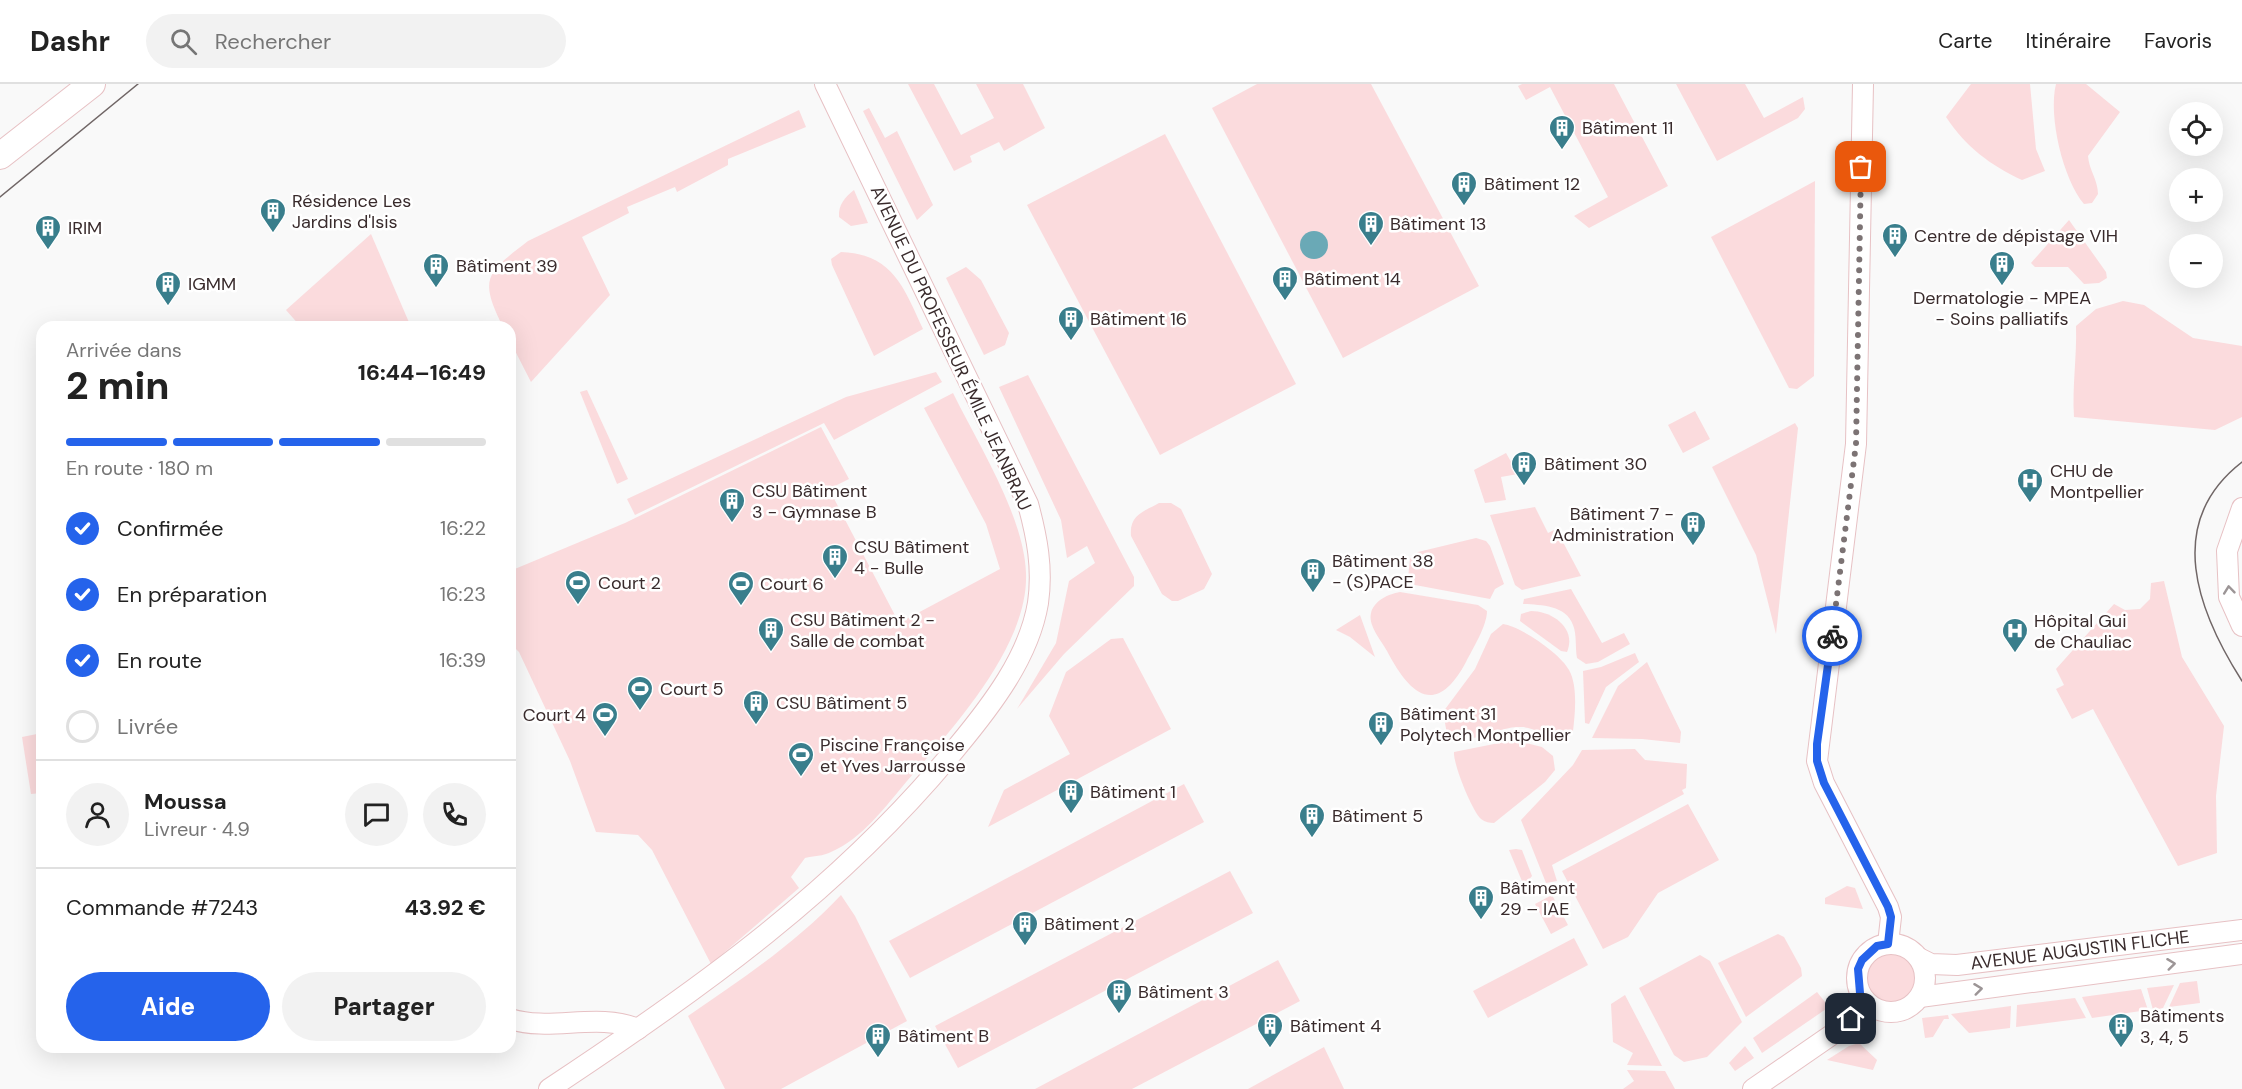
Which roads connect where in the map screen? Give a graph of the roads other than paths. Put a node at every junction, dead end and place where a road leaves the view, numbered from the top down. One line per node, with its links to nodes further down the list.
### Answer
1 (92, 84): 4 (main road)
2 (825, 84): 17 (street, AVENUE DU PROFESSEUR ÉMILE JEANBRAU)
3 (1863, 84): 7 (street)
4 (0, 156)
5 (2242, 508): 6 (street, one-way to 5)
6 (2242, 626)
7 (1888, 907): 9 (street); 10 (street)
8 (2242, 930): 10 (street, AVENUE AUGUSTIN FLICHE)
9 (1888, 944): 10 (street); 12 (street)
10 (1916, 954): 13 (street)
11 (2242, 954): 13 (street, AVENUE AUGUSTIN FLICHE, one-way to 11)
12 (1860, 993): 14 (street); 16 (street)
13 (1920, 997): 14 (street)
14 (1882, 1011): 16 (street)
15 (516, 1021): 17 (street)
16 (1843, 1027): 19 (street)
17 (638, 1029): 18 (street, AVENUE DU PROFESSEUR ÉMILE JEANBRAU)
18 (549, 1089)
19 (1754, 1089)

